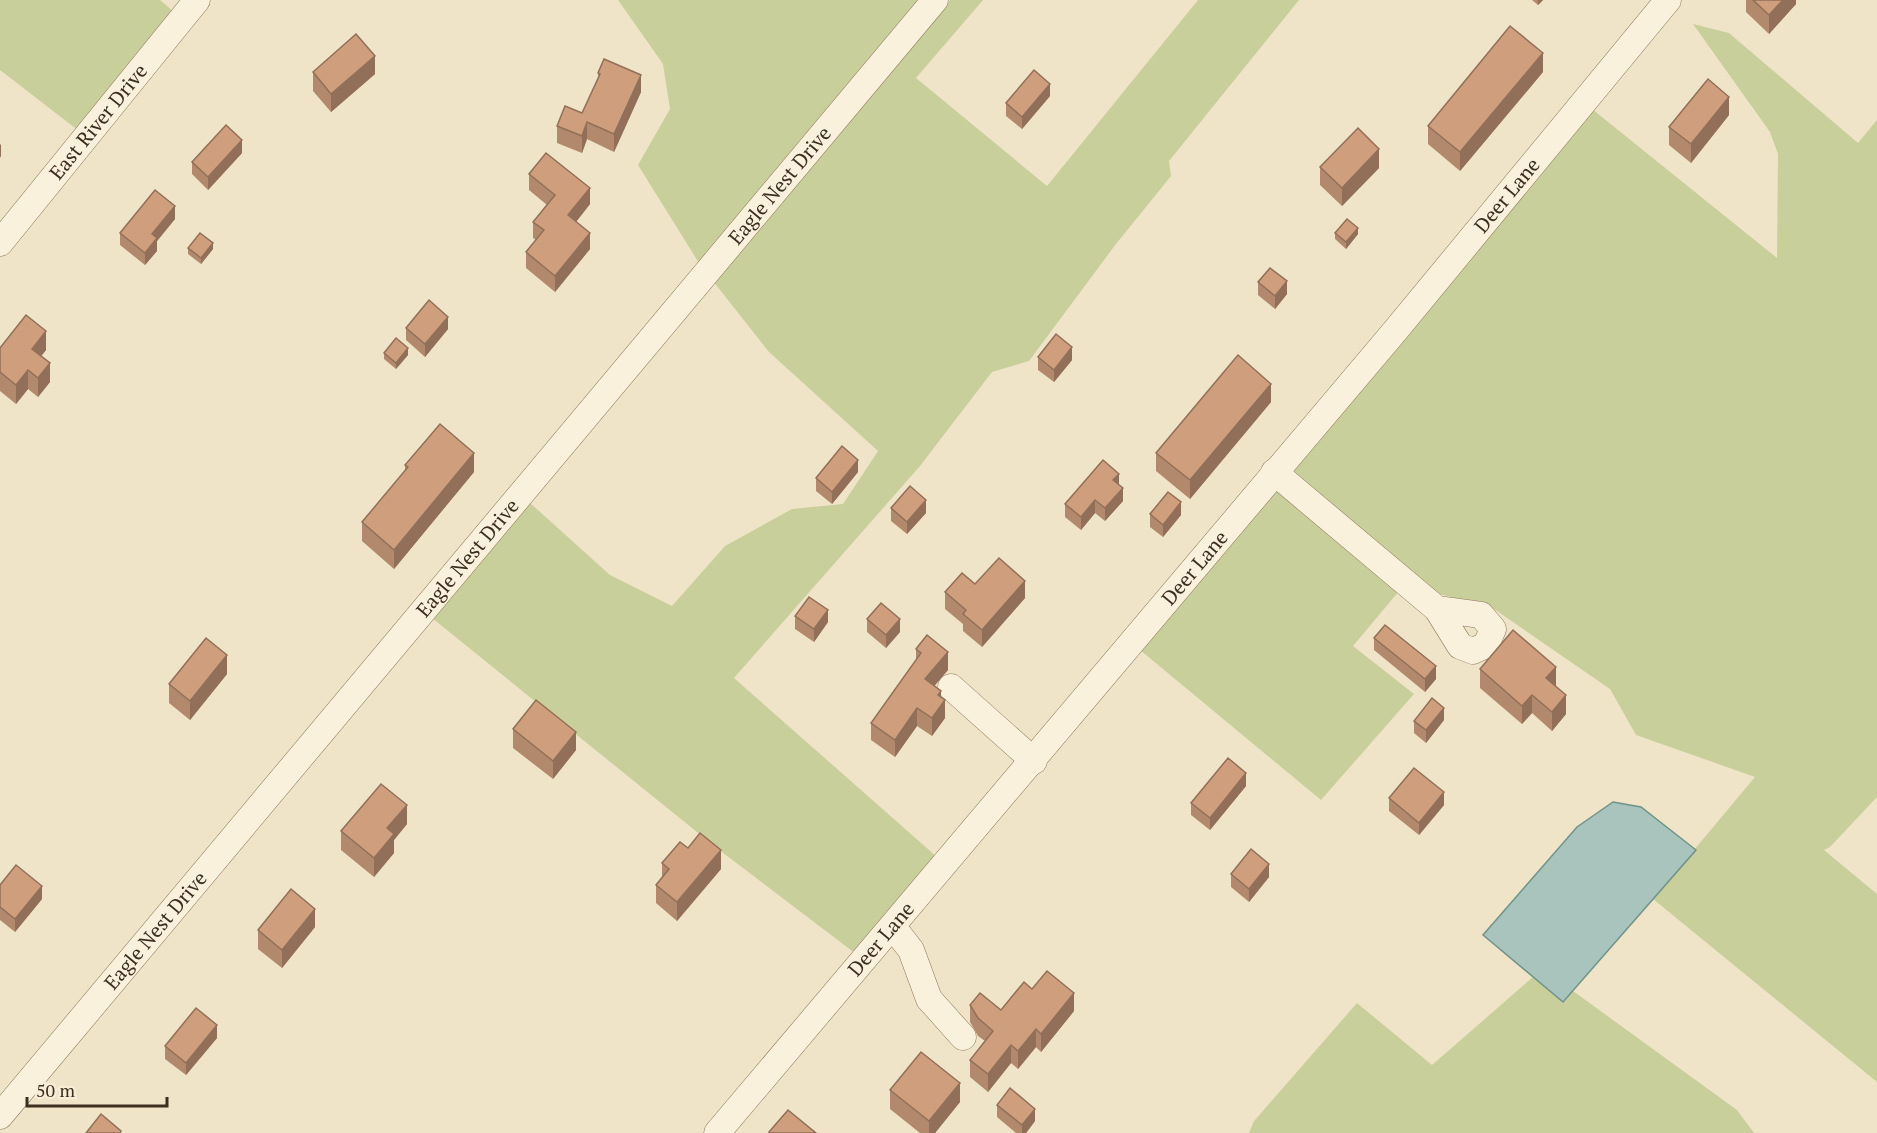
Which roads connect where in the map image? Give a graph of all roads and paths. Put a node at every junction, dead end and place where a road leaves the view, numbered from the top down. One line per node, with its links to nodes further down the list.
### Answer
1 (197, 0): 4 (street, East River Drive)
2 (935, 0): 11 (street, Eagle Nest Drive)
3 (1668, 0): 5 (street, Deer Lane)
4 (0, 243)
5 (1274, 472): 6 (street); 8 (street, Deer Lane)
6 (1437, 609)
7 (951, 687): 8 (street)
8 (1034, 761): 9 (street, Deer Lane)
9 (893, 927): 10 (street); 12 (street, Deer Lane)
10 (963, 1036)
11 (0, 1116)
12 (717, 1133)

